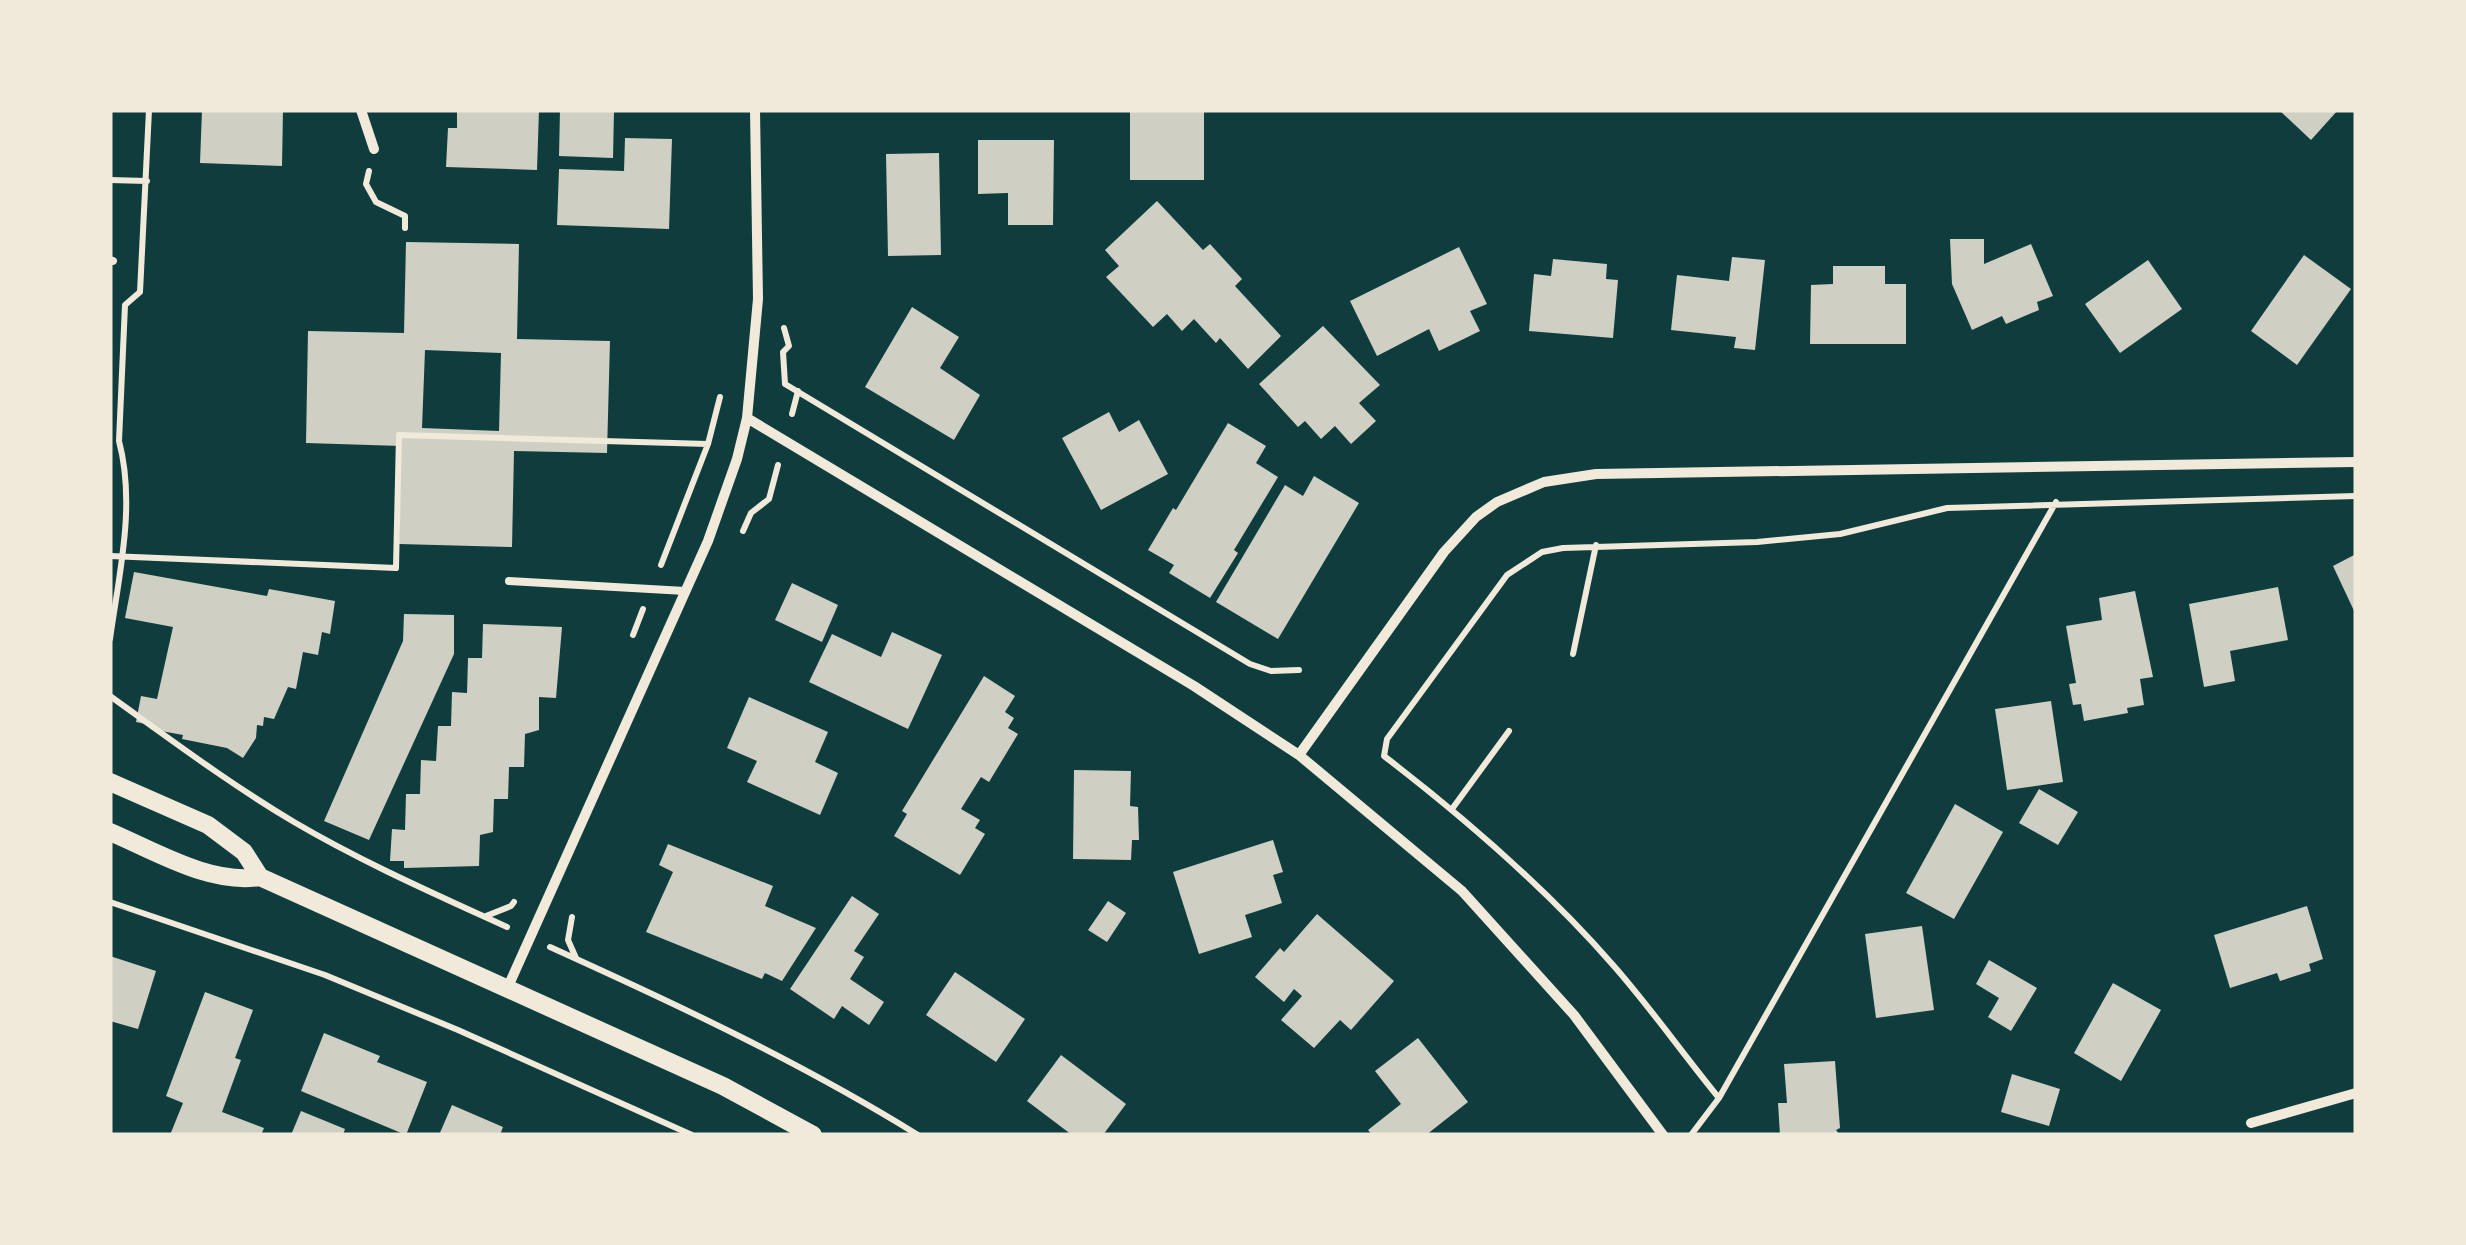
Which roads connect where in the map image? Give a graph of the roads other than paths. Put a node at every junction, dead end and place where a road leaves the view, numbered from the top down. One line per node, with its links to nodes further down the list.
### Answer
1 (361, 110): 3 (street)
2 (755, 110): 4 (street)
3 (374, 149)
4 (747, 418): 7 (street); 8 (street)
5 (2356, 462): 8 (street)
6 (509, 581): 7 (lane)
7 (685, 591): 12 (street)
8 (1298, 755): 16 (street)
9 (110, 782): 11 (street)
10 (110, 832): 11 (street)
11 (260, 877): 12 (street)
12 (507, 989): 15 (street)
13 (2356, 1092): 14 (street)
14 (2251, 1123)
15 (812, 1135)
16 (1663, 1135)

